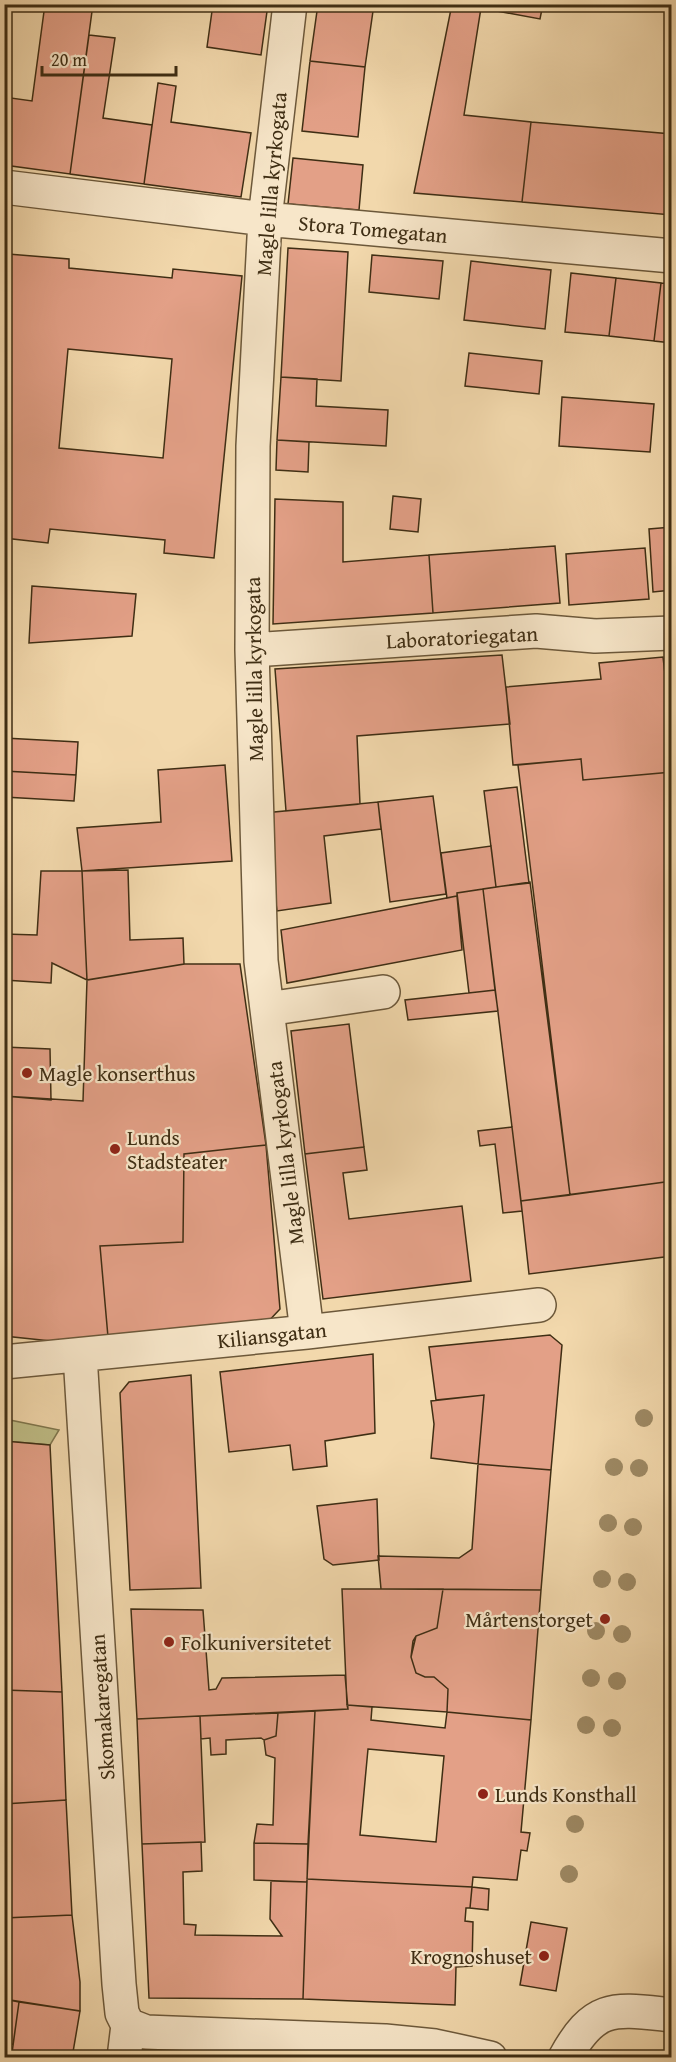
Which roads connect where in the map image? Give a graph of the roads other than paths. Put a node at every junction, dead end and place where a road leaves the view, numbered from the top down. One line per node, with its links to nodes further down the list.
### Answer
1 (290, 4): 3 (street, Magle lilla kyrkogata)
2 (4, 187): 3 (street, Stora Tomegatan)
3 (265, 219): 4 (street, Stora Tomegatan); 6 (street, Magle lilla kyrkogata)
4 (672, 256)
5 (672, 633): 6 (street, Laboratoriegatan)
6 (252, 650): 8 (street, Magle lilla kyrkogata)
7 (383, 992): 8 (street)
8 (267, 1009): 10 (street, Magle lilla kyrkogata)
9 (539, 1305): 10 (street, Kiliansgatan)
10 (307, 1332): 11 (street, Kiliansgatan)
11 (80, 1355): 12 (street, Kiliansgatan); 14 (street, Skomakaregatan)
12 (4, 1362)
13 (672, 2015): 17 (street)
14 (128, 2025): 15 (street, Skomakaregatan); 16 (street)
15 (124, 2058)
16 (490, 2058)
17 (566, 2058)

